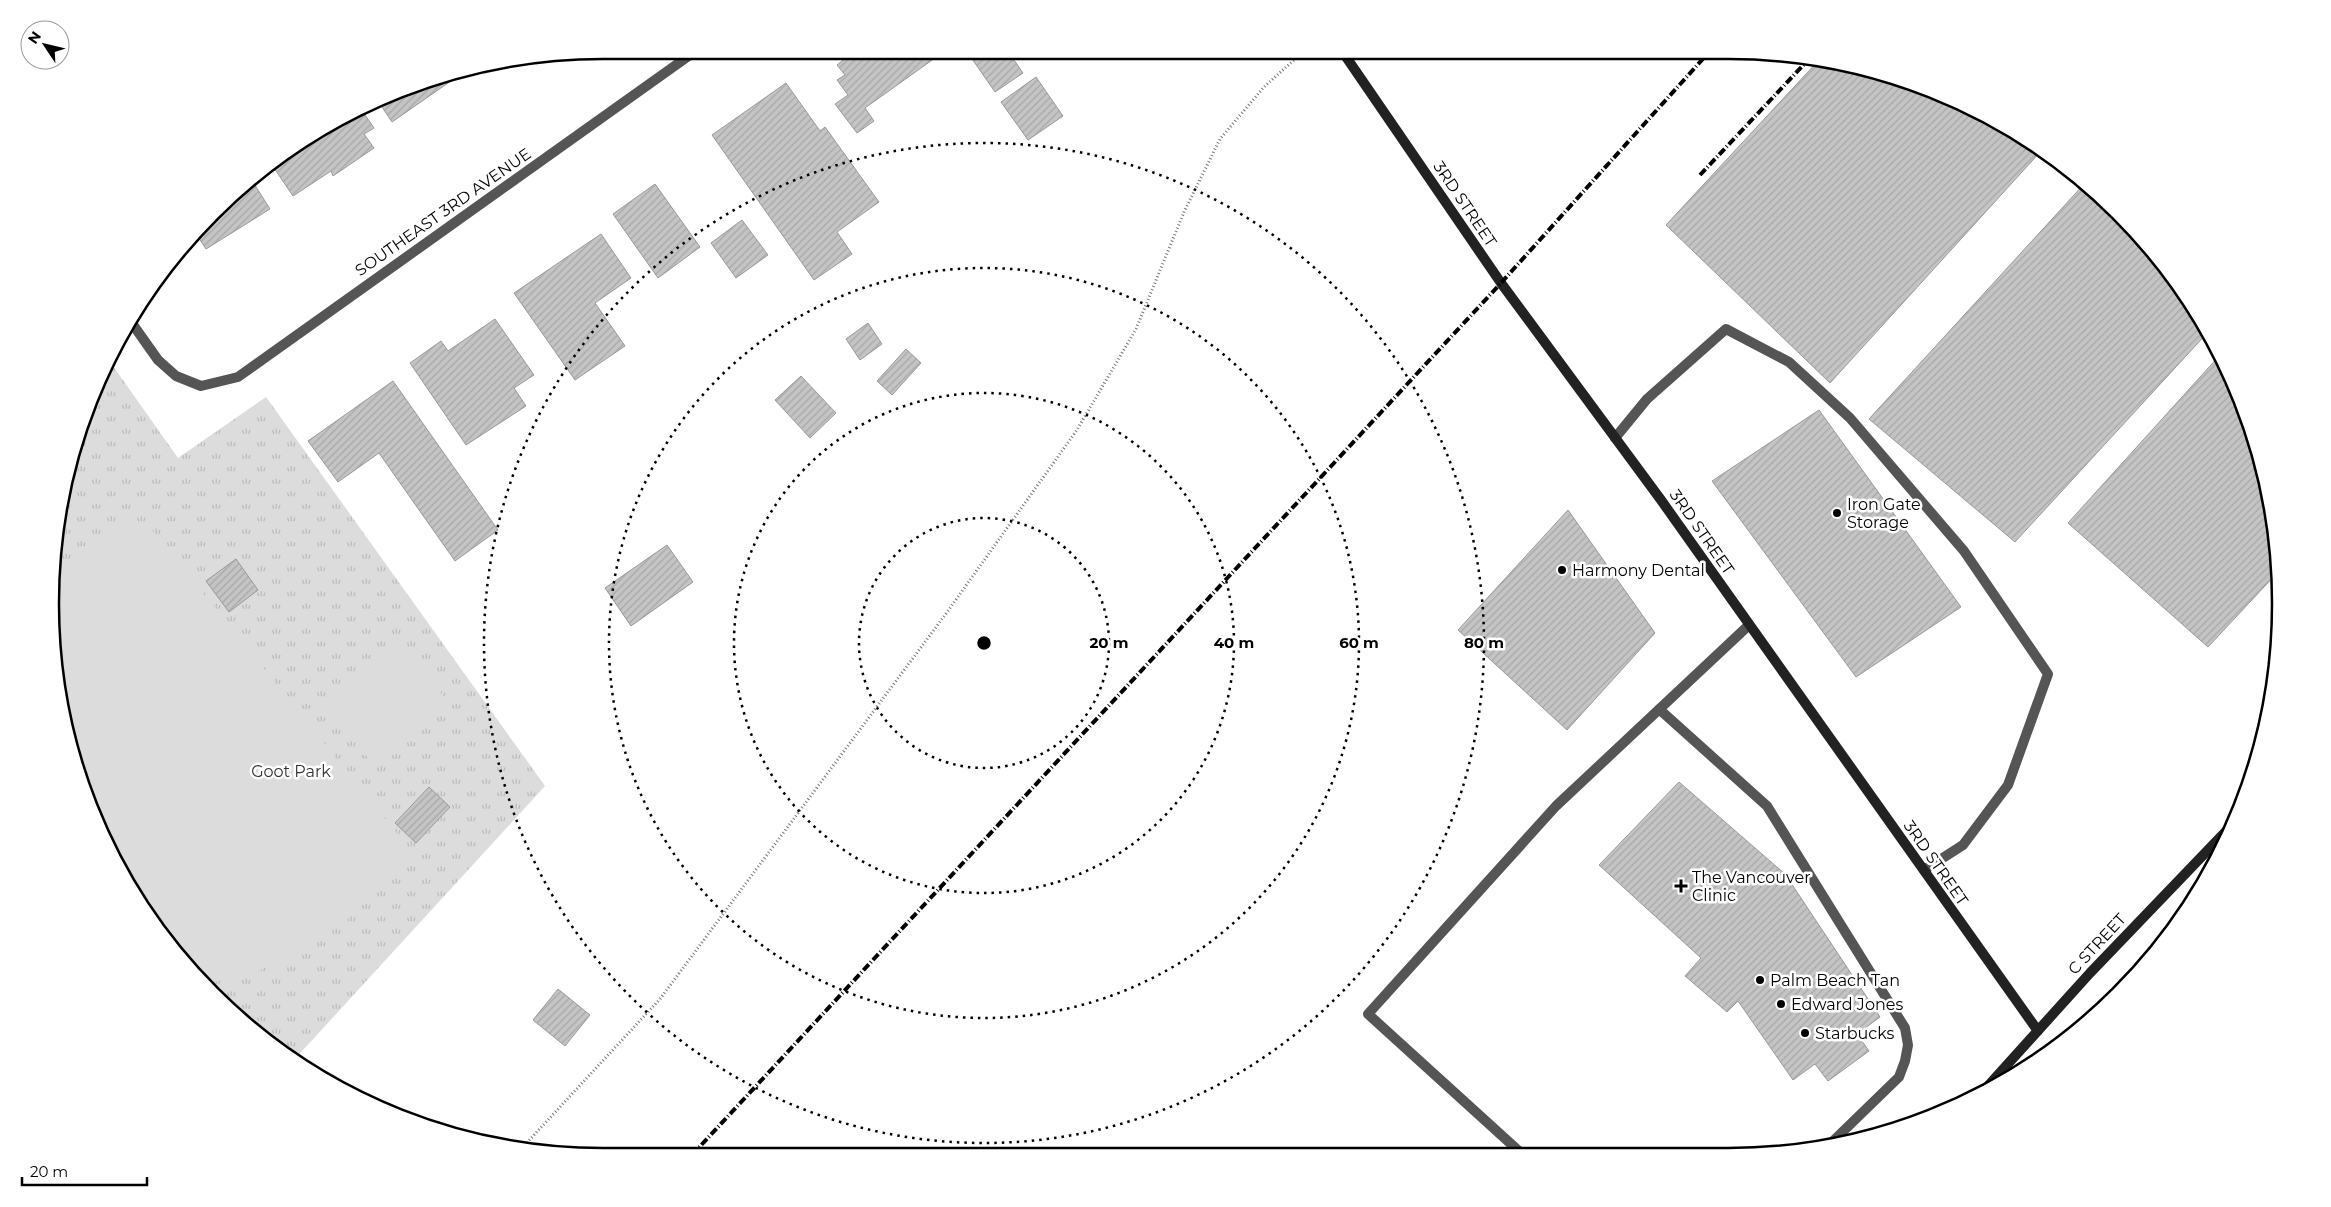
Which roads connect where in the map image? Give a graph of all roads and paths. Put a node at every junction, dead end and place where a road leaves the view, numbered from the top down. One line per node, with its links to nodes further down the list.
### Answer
1 (684, 59): 4 (street, SOUTHEAST 3RD AVENUE)
2 (1295, 59): 13 (path)
3 (1347, 59): 5 (street, 3RD STREET)
4 (135, 327)
5 (1615, 438): 6 (street, 3RD STREET); 9 (street)
6 (1749, 625): 7 (street); 9 (street, 3RD STREET)
7 (1660, 709): 12 (street); 14 (street)
8 (2218, 840): 10 (street, C STREET)
9 (1924, 870): 10 (street, 3RD STREET)
10 (2038, 1031): 11 (street, C STREET)
11 (1997, 1076)
12 (1837, 1137)
13 (527, 1143)
14 (1515, 1148)

